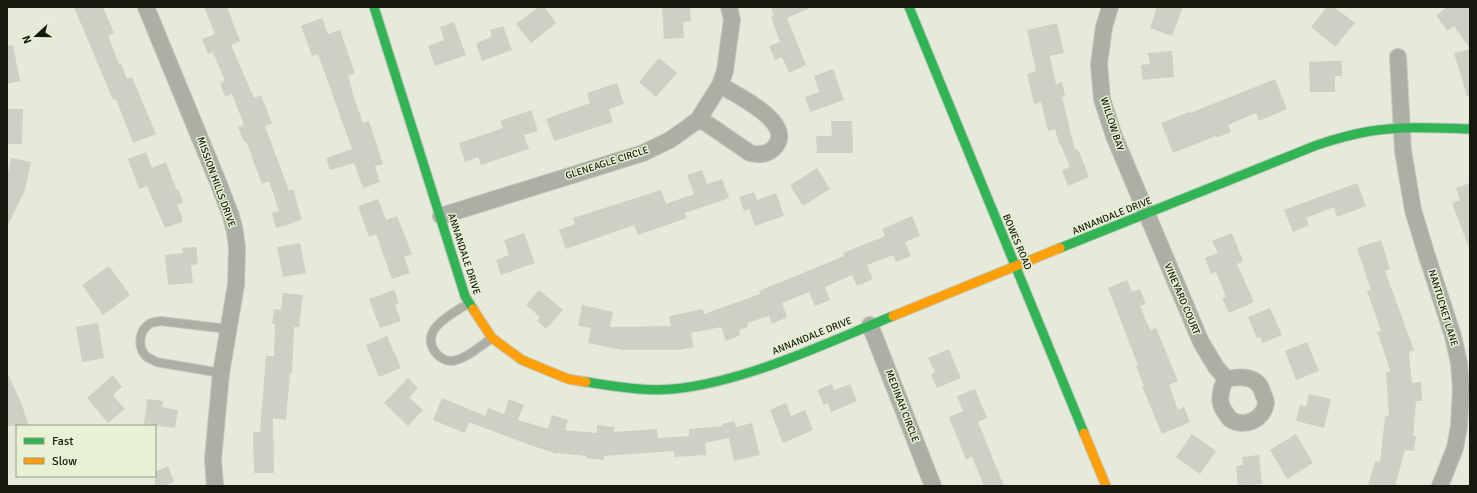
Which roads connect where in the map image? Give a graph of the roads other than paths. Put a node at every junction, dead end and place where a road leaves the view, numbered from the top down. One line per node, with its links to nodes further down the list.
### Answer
1 (146, 7): 16 (street, MISSION HILLS DRIVE)
2 (374, 7): 12 (street, ANNANDALE DRIVE)
3 (729, 7): 7 (street, GLENEAGLE CIRCLE)
4 (909, 7): 13 (street, BOWES ROAD)
5 (1110, 7): 11 (street, WILLOW BAY)
6 (1398, 57): 9 (street, NANTUCKET LANE)
7 (720, 86): 8 (street, GLENEAGLE CIRCLE); 8 (street)
8 (698, 120): 12 (street, GLENEAGLE CIRCLE)
9 (1402, 129): 10 (street, ANNANDALE DRIVE); 11 (street, ANNANDALE DRIVE); 23 (street, NANTUCKET LANE)
10 (1470, 129)
11 (1147, 214): 13 (street, ANNANDALE DRIVE); 19 (street, VINEYARD COURT)
12 (440, 216): 14 (street, ANNANDALE DRIVE)
13 (1015, 266): 15 (street, ANNANDALE DRIVE); 22 (street, BOWES ROAD)
14 (469, 303): 17 (street, ANNANDALE DRIVE); 17 (lane)
15 (870, 325): 17 (street, ANNANDALE DRIVE); 21 (street, MEDINAH CIRCLE)
16 (228, 328): 18 (street, MISSION HILLS DRIVE); 18 (lane)
17 (492, 338)
18 (221, 373): 20 (street, MISSION HILLS DRIVE)
19 (1226, 379)
20 (215, 486)
21 (933, 486)
22 (1106, 486)
23 (1440, 486)

